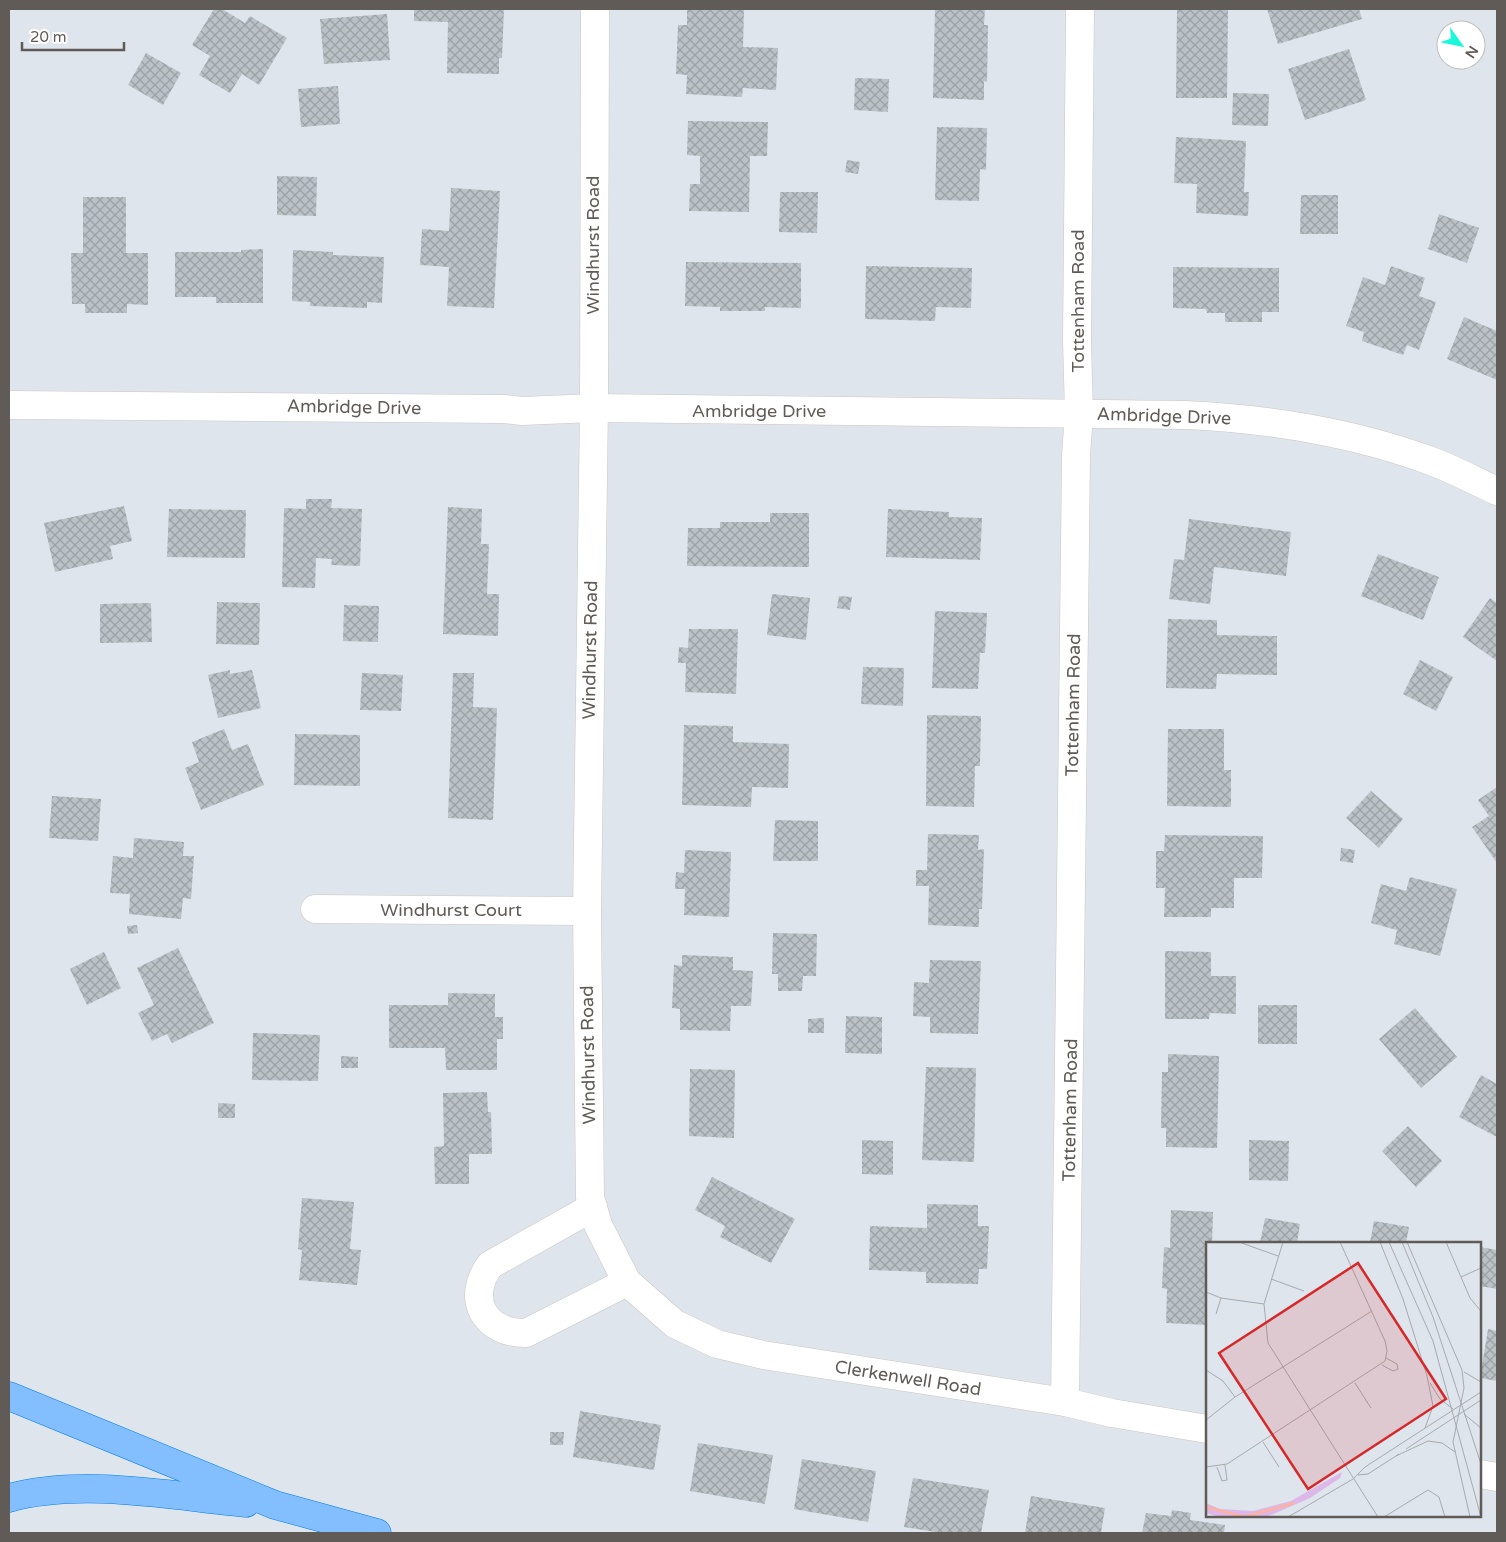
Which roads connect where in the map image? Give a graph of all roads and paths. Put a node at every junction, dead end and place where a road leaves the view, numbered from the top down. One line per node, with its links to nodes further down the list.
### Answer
1 (595, 9): 4 (street, Windhurst Road)
2 (1080, 9): 5 (street, Tottenham Road)
3 (9, 405): 4 (street, Ambridge Drive)
4 (594, 408): 5 (street, Ambridge Drive); 8 (street, Windhurst Road)
5 (1079, 413): 6 (street, Ambridge Drive); 12 (street, Tottenham Road)
6 (1497, 490)
7 (315, 909): 8 (street, Windhurst Court)
8 (587, 911): 9 (street, Windhurst Road)
9 (593, 1207): 10 (street, Windhurst Road); 10 (street)
10 (627, 1282): 12 (street, Clerkenwell Road)
11 (9, 1396): 17 (highway)
12 (1065, 1402): 13 (street, Clerkenwell Road)
13 (1206, 1429)
14 (1481, 1474): 15 (street)
15 (1497, 1477)
16 (9, 1498): 17 (highway)
17 (275, 1505): 18 (highway)
18 (377, 1533)

